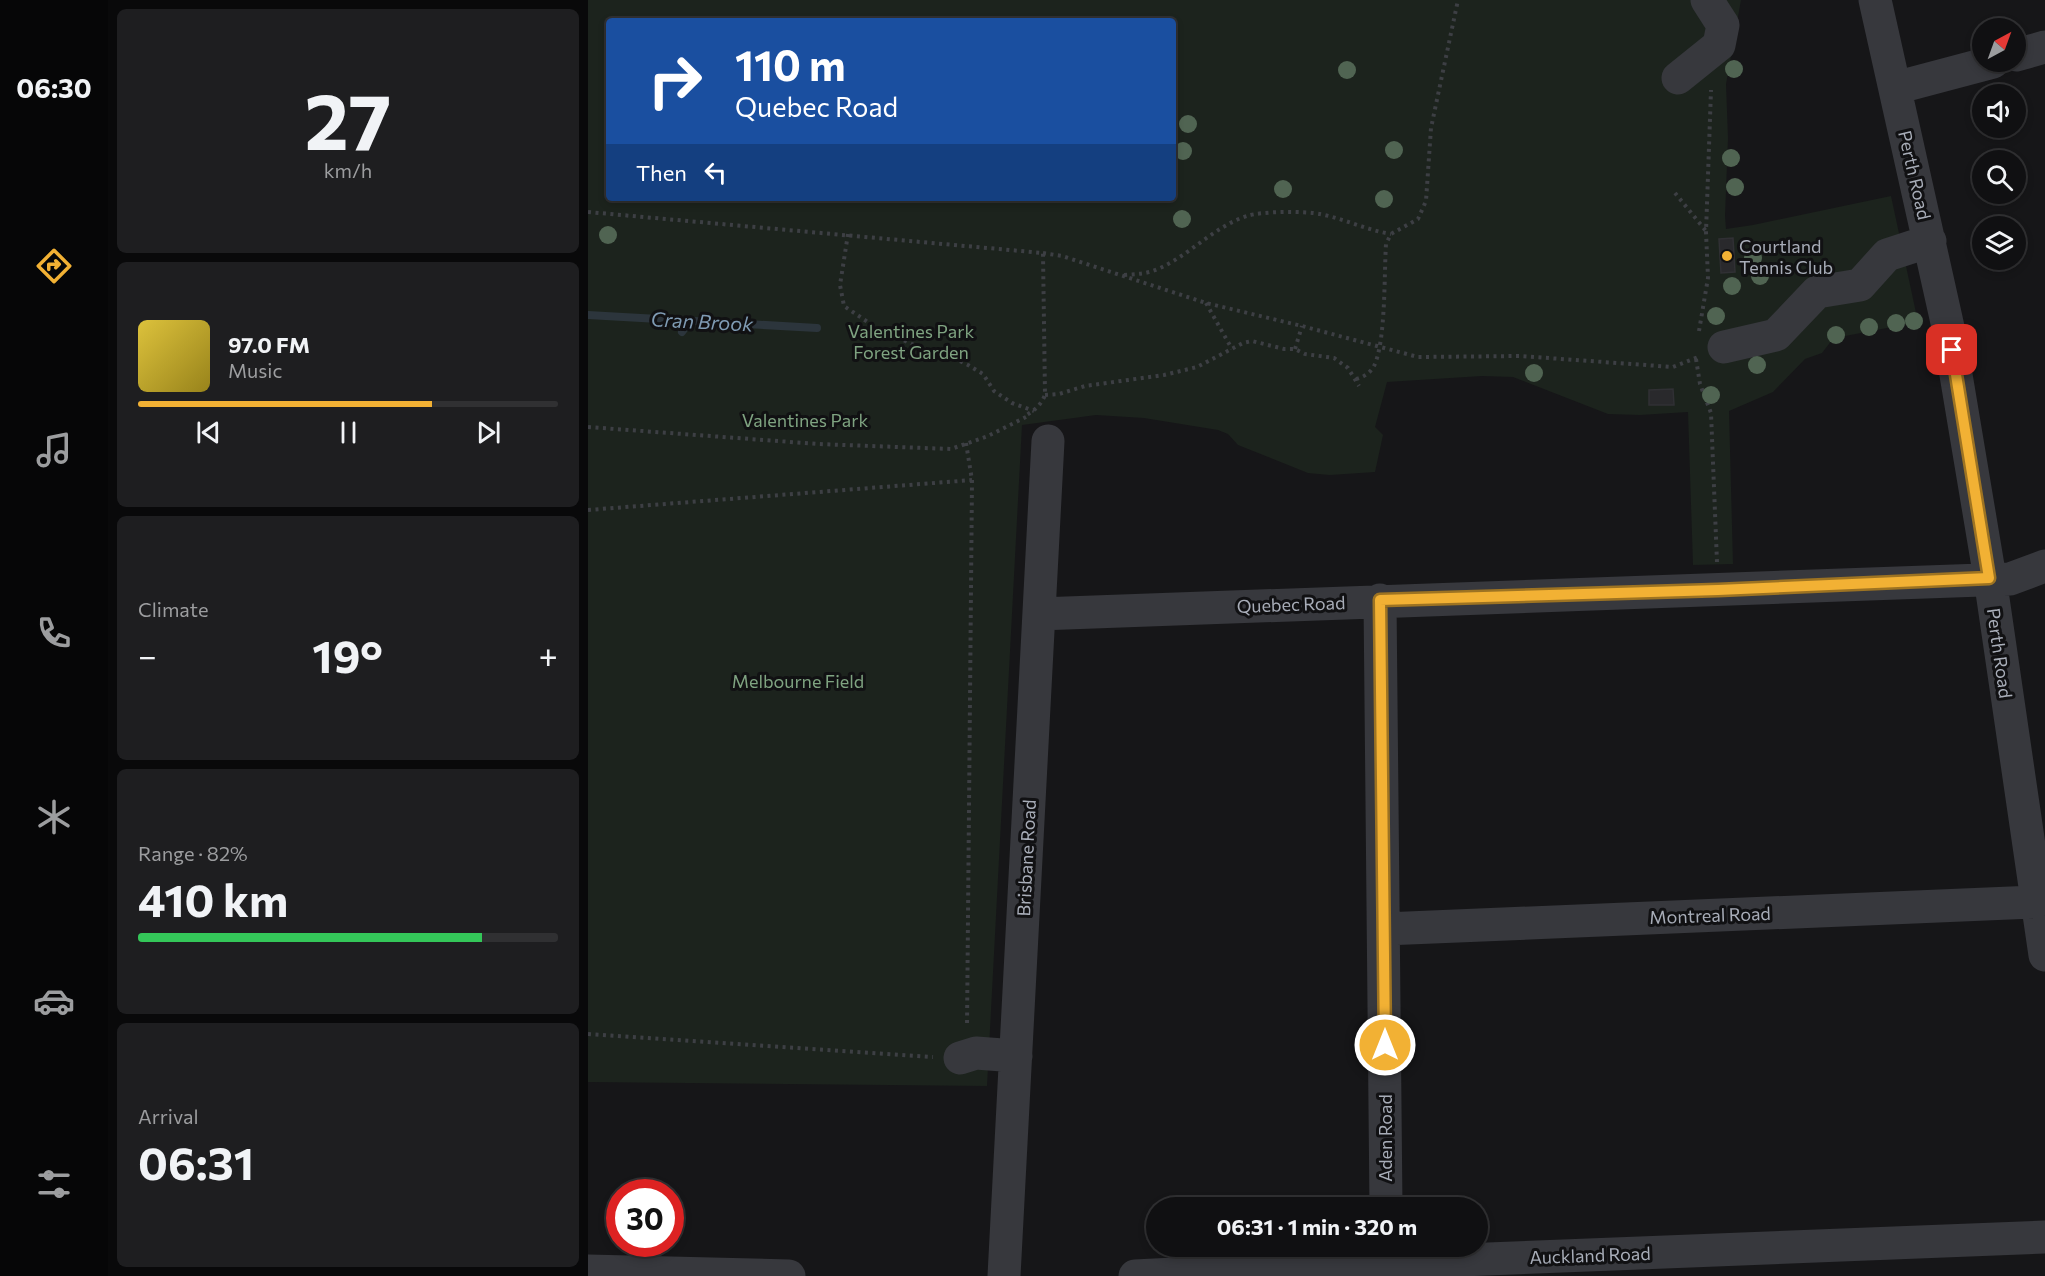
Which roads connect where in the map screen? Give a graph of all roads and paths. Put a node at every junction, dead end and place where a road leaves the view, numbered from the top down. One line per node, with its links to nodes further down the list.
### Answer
1 (1458, 0): 14 (path)
2 (1707, 0): 4 (street)
3 (1875, 0): 9 (street, Perth Road)
4 (1719, 45): 8 (street); 12 (path)
5 (2045, 47): 6 (street)
6 (2026, 52)
7 (1972, 68): 9 (street)
8 (1678, 78)
9 (1895, 88): 15 (street, Perth Road)
10 (1675, 193): 12 (path)
11 (588, 212): 13 (path)
12 (1706, 232): 21 (path)
13 (848, 234): 16 (path); 27 (path)
14 (1391, 234): 17 (path); 20 (path)
15 (1930, 241): 21 (street); 35 (street, Perth Road)
16 (1043, 253): 17 (path); 26 (path)
17 (1120, 275): 18 (path)
18 (1206, 303): 19 (path); 22 (path)
19 (1302, 326): 20 (path); 23 (path)
20 (1380, 347): 21 (path); 24 (path)
21 (1704, 348): 36 (path)
22 (1232, 349): 23 (path); 26 (path)
23 (1295, 349): 24 (path)
24 (1356, 379): 25 (path)
25 (1359, 386)
26 (1045, 394): 27 (path)
27 (1035, 411): 28 (path)
28 (1025, 416): 30 (path); 31 (path)
29 (588, 427): 31 (path)
30 (1048, 441): 38 (street, Brisbane Road)
31 (966, 443): 32 (path)
32 (972, 480): 33 (path); 44 (path)
33 (588, 510)
34 (2045, 566): 35 (street, Quebec Road)
35 (1989, 578): 36 (street, Quebec Road); 39 (street, Perth Road)
36 (1718, 590): 37 (street, Quebec Road)
37 (1380, 600): 38 (street, Quebec Road); 40 (street, Aden Road)
38 (1039, 614): 43 (street, Brisbane Road)
39 (2036, 902): 40 (street, Montreal Road); 41 (street, Perth Road)
40 (1384, 929): 45 (street, Aden Road)
41 (2045, 955)
42 (588, 1034): 44 (path)
43 (1016, 1056): 44 (street); 52 (street, Brisbane Road)
44 (960, 1058)
45 (1386, 1197)
46 (2045, 1237): 47 (street, Auckland Road)
47 (1488, 1252)
48 (1362, 1257): 53 (street, Auckland Road)
49 (588, 1270): 50 (street)
50 (630, 1274): 51 (street)
51 (789, 1276)
52 (1005, 1276)
53 (1135, 1276)

